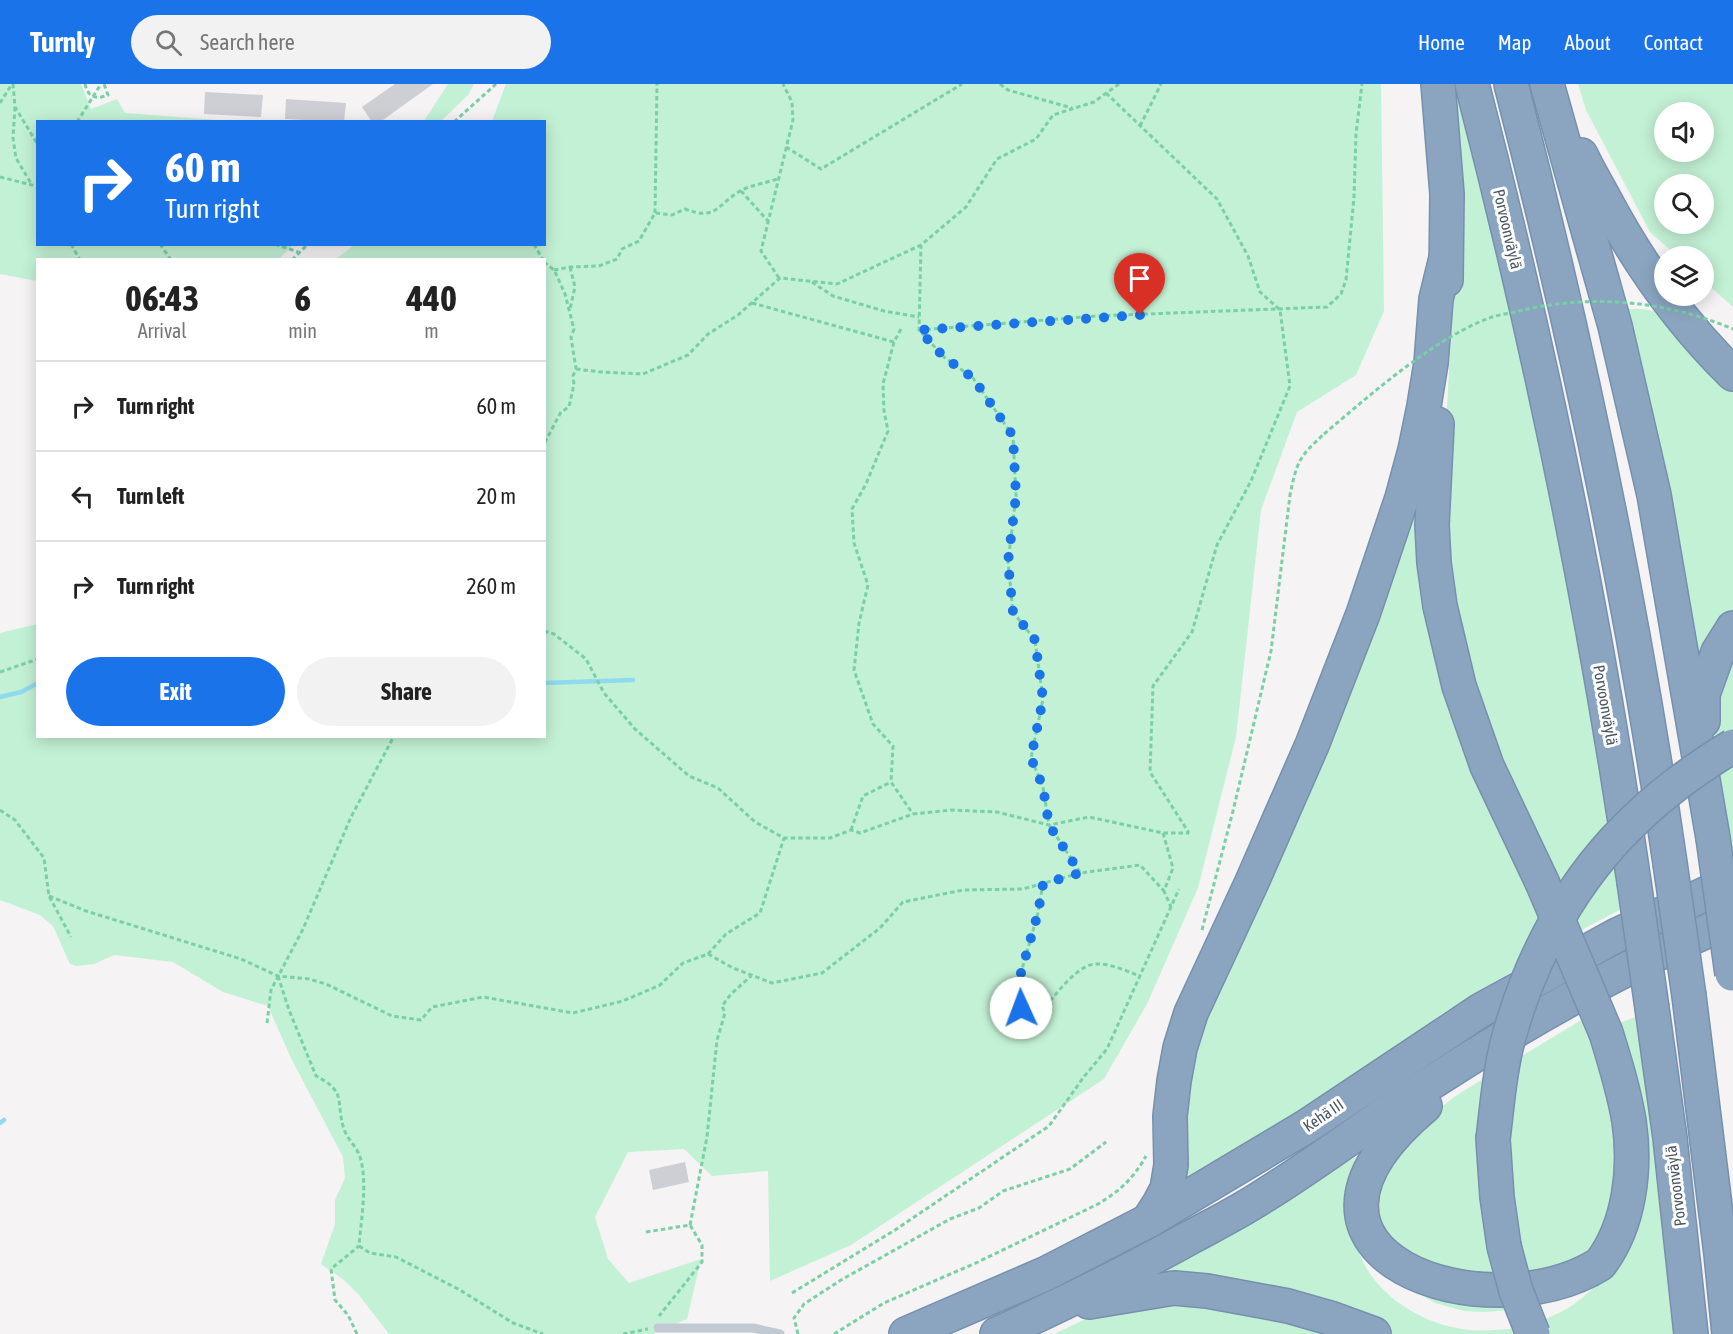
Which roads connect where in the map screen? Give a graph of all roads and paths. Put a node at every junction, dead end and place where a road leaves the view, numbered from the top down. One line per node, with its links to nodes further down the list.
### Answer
1 (13, 84): 18 (path); 19 (path)
2 (85, 84): 17 (path)
3 (103, 84): 17 (path); 17 (path)
4 (496, 84): 22 (path)
5 (657, 84): 31 (path)
6 (783, 84): 25 (path)
7 (962, 84): 25 (path)
8 (1000, 84): 20 (path)
9 (1119, 84): 16 (path)
10 (1161, 84): 23 (path)
11 (1362, 84): 45 (path)
12 (1438, 84): 38 (highway)
13 (1472, 84): 109 (highway, Porvoonväylä, bridge)
14 (1511, 84): 110 (highway, bridge)
15 (1548, 84): 53 (highway); 62 (highway)
16 (1106, 93): 20 (path); 23 (path)
17 (93, 98): 21 (path)
18 (0, 103)
19 (15, 107): 24 (path); 28 (path)
20 (1074, 108): 33 (path)
21 (77, 120)
22 (456, 120)
23 (1140, 126): 45 (path)
24 (36, 142)
25 (786, 147): 27 (path)
26 (0, 177): 28 (path)
27 (777, 179): 30 (path); 32 (path)
28 (32, 185): 29 (path)
29 (36, 187)
30 (741, 190): 31 (path); 32 (path)
31 (655, 213): 40 (path)
32 (768, 222): 42 (path)
33 (921, 245): 43 (path); 47 (path)
34 (281, 246): 36 (path)
35 (306, 246): 36 (path)
36 (298, 252): 37 (path)
37 (294, 258)
38 (1446, 258): 90 (highway); 97 (highway, bridge)
39 (546, 263): 41 (path)
40 (570, 267): 41 (path); 46 (path)
41 (554, 270): 46 (path)
42 (780, 278): 43 (path); 44 (path)
43 (810, 281): 47 (path)
44 (752, 303): 51 (path); 52 (path)
45 (1278, 309): 50 (path); 67 (path)
46 (570, 311): 52 (path)
47 (919, 317): 50 (path)
48 (901, 329): 51 (path)
49 (1733, 329): 80 (path, bridge)
50 (919, 330): 65 (path)
51 (894, 342): 61 (path)
52 (576, 369): 54 (path)
53 (1733, 374)
54 (546, 440)
55 (1733, 628): 62 (highway)
56 (546, 632): 68 (path)
57 (36, 660): 58 (path)
58 (0, 672)
59 (393, 738): 82 (path)
60 (1733, 746): 108 (highway, bridge)
61 (891, 782): 64 (path); 66 (path)
62 (1703, 786): 85 (highway, bridge)
63 (0, 810): 74 (path)
64 (913, 814): 65 (path); 66 (path)
65 (1049, 825): 67 (path); 69 (path)
66 (851, 830): 68 (path)
67 (1163, 833): 73 (path)
68 (784, 838): 81 (path)
69 (1080, 873): 71 (path); 73 (path)
70 (1733, 881): 90 (highway, Kehä III)
71 (1043, 884): 83 (path); 84 (path)
72 (1179, 889): 75 (path)
73 (1164, 891): 75 (path)
74 (49, 897): 79 (path); 82 (path)
75 (1171, 907): 84 (path)
76 (1733, 920): 78 (highway)
77 (1733, 928): 78 (highway)
78 (1697, 935): 87 (highway)
79 (71, 937)
80 (1199, 938)
81 (708, 954): 82 (path); 83 (path)
82 (278, 976): 86 (path); 93 (path)
83 (752, 976): 91 (path)
84 (1140, 976): 94 (path)
85 (1733, 978)
86 (267, 1023)
87 (1504, 1038): 95 (highway); 96 (highway)
88 (1106, 1142): 103 (path)
89 (1146, 1155): 104 (path)
90 (1148, 1221): 105 (highway, Kehä III)
91 (690, 1225): 92 (path); 98 (path)
92 (646, 1233)
93 (359, 1246): 99 (path); 100 (path)
94 (792, 1293)
95 (1420, 1306)
96 (1041, 1314): 106 (highway); 107 (highway)
97 (1499, 1321)
98 (654, 1328): 101 (path); 102 (lane)
99 (357, 1334)
100 (543, 1334)
101 (623, 1334)
102 (780, 1334)
103 (798, 1334)
104 (834, 1334)
105 (906, 1334)
106 (997, 1334)
107 (1374, 1334)
108 (1533, 1334)
109 (1691, 1334)
110 (1729, 1334)

